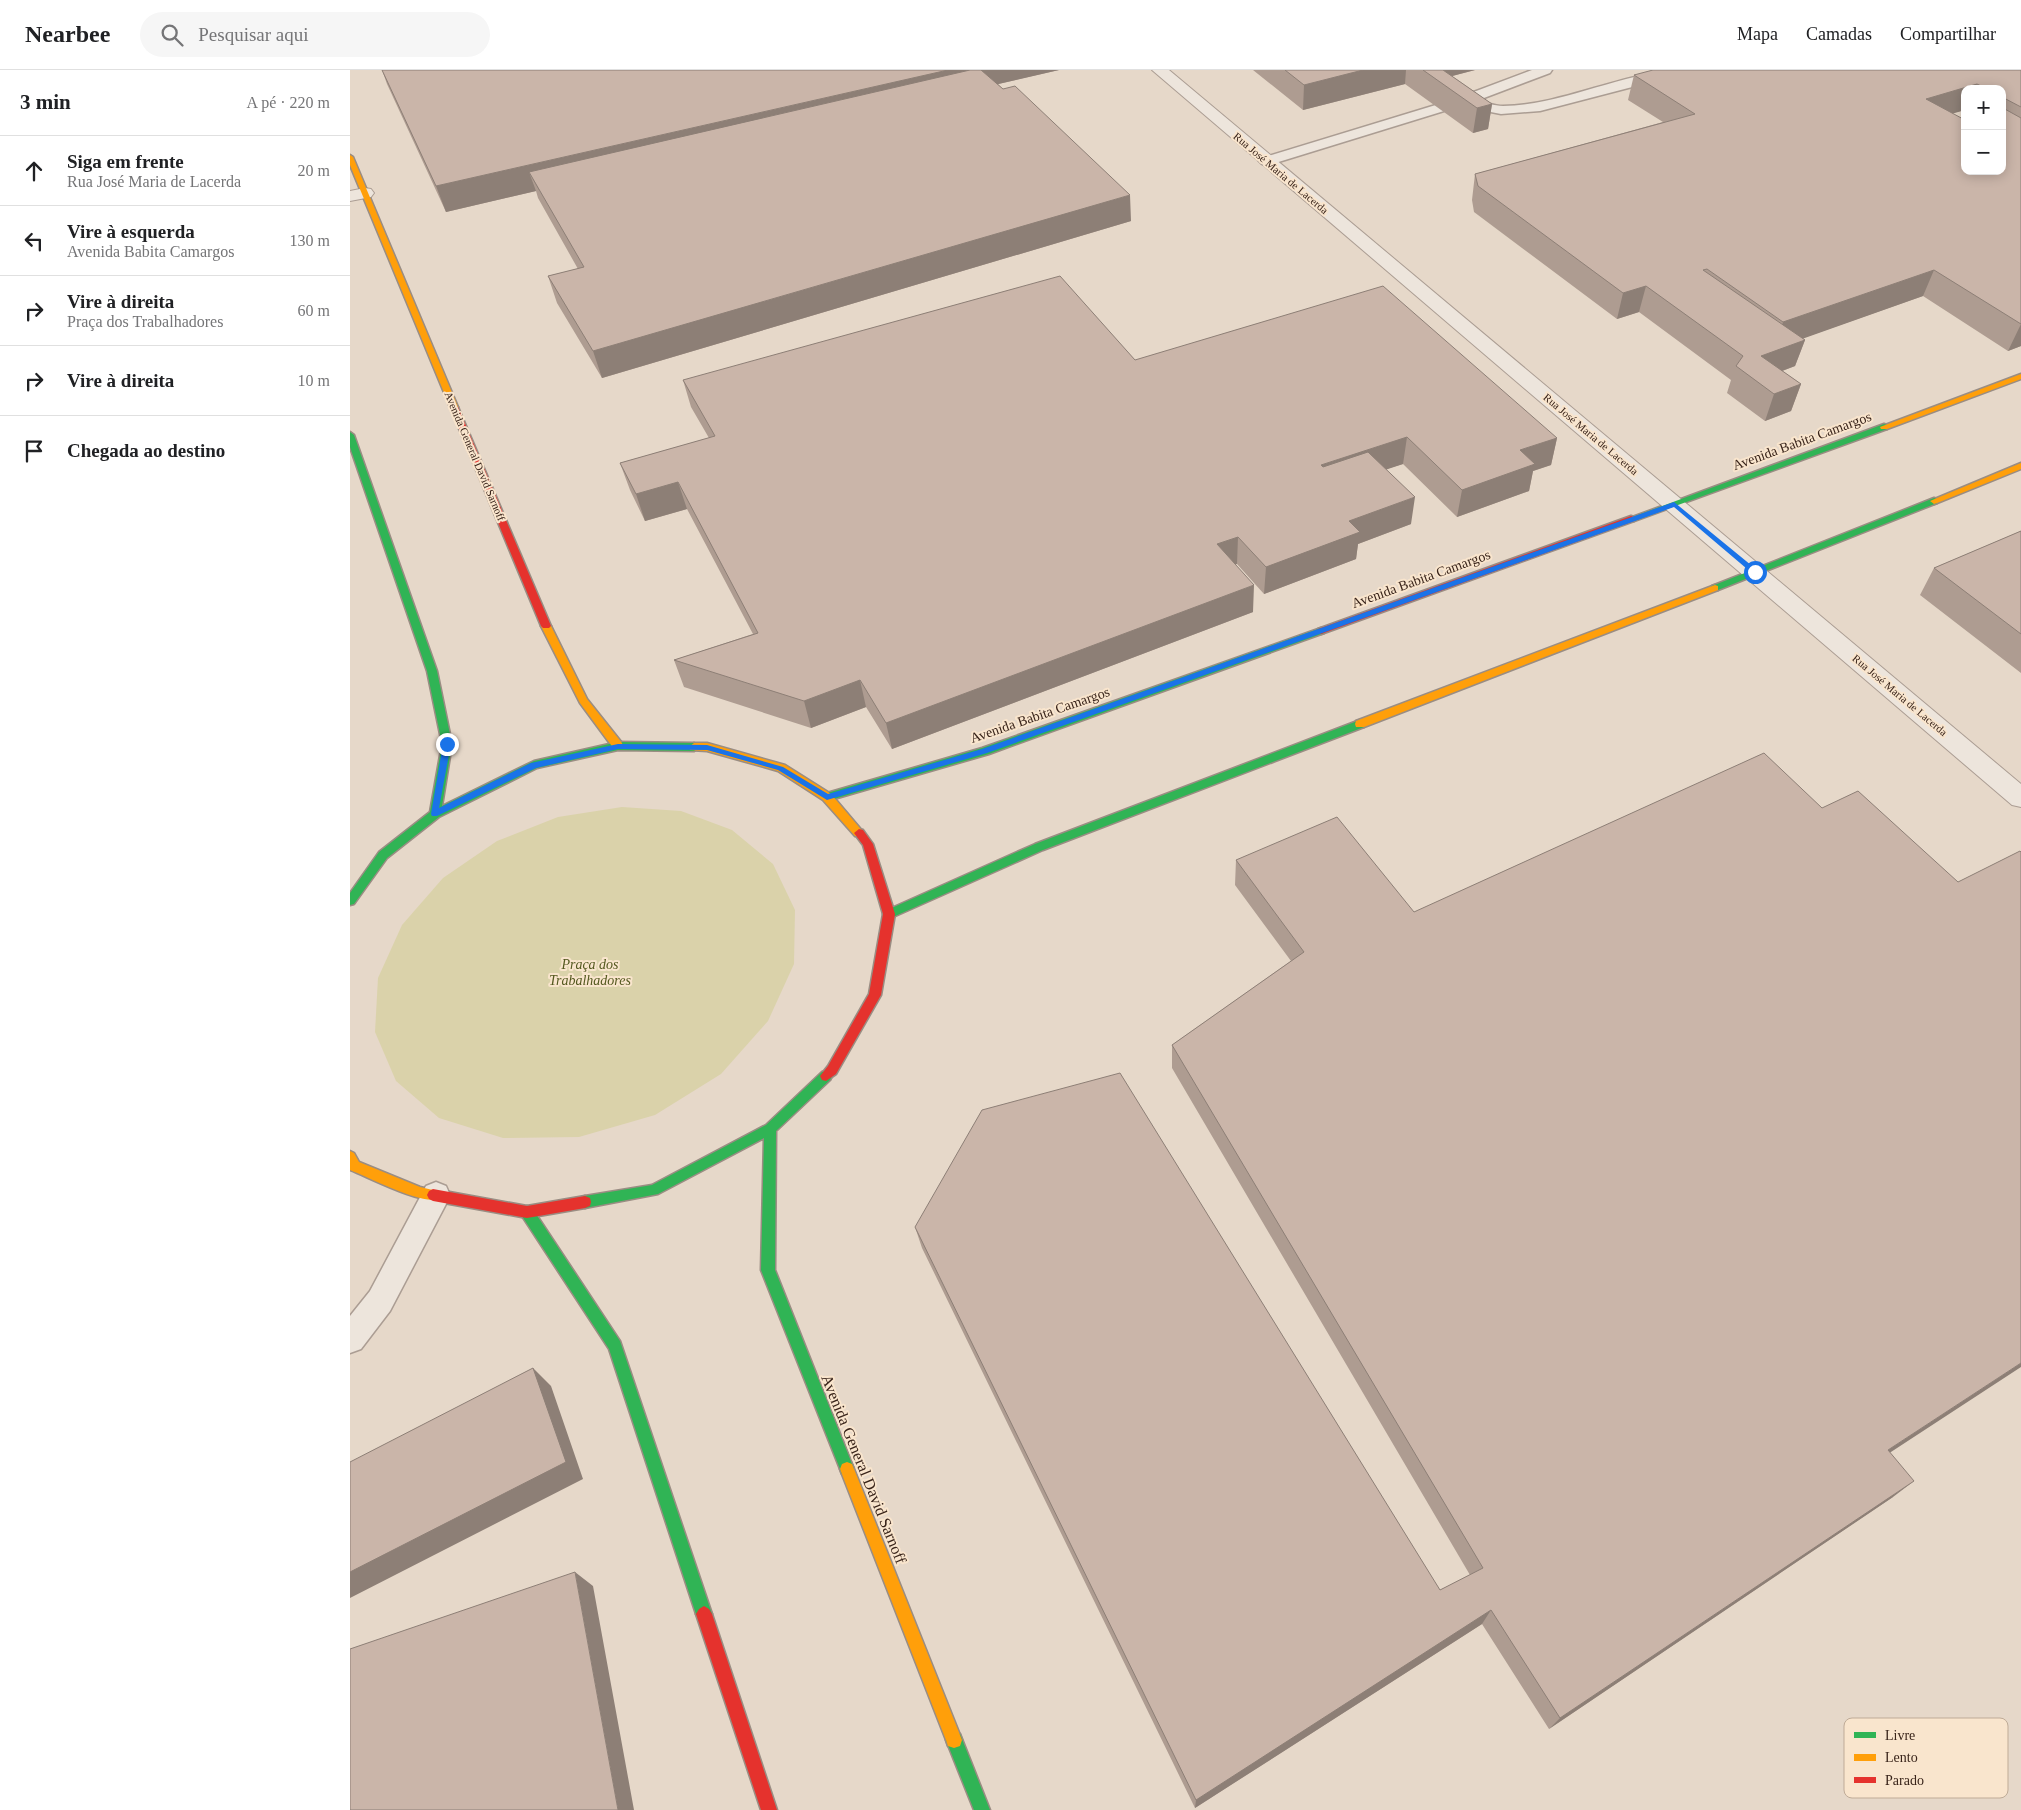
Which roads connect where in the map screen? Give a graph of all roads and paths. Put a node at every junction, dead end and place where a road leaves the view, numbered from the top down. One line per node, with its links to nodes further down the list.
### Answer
1 (1160, 70): 6 (street, Rua José Maria de Lacerda)
2 (1545, 70): 4 (lane)
3 (1681, 70): 4 (lane)
4 (1451, 105): 6 (lane)
5 (350, 156): 7 (street, Avenida General David Sarnoff)
6 (1267, 161): 11 (street, Rua José Maria de Lacerda)
7 (358, 195): 13 (street, Avenida General David Sarnoff)
8 (2021, 376): 11 (street, Avenida Babita Camargos)
9 (350, 435): 16 (street)
10 (2021, 466): 12 (street)
11 (1674, 504): 12 (street, Rua José Maria de Lacerda); 14 (street, Avenida Babita Camargos)
12 (1755, 572): 15 (street, Rua José Maria de Lacerda); 18 (street)
13 (618, 746): 14 (street); 16 (street)
14 (827, 797): 18 (street)
15 (2021, 798)
16 (435, 814): 17 (street)
17 (350, 901)
18 (889, 914): 19 (street)
19 (770, 1129): 22 (street); 25 (street, Avenida General David Sarnoff)
20 (351, 1163): 21 (street)
21 (436, 1196): 22 (street); 23 (lane)
22 (527, 1212): 24 (street)
23 (350, 1339)
24 (769, 1810)
25 (982, 1810)

